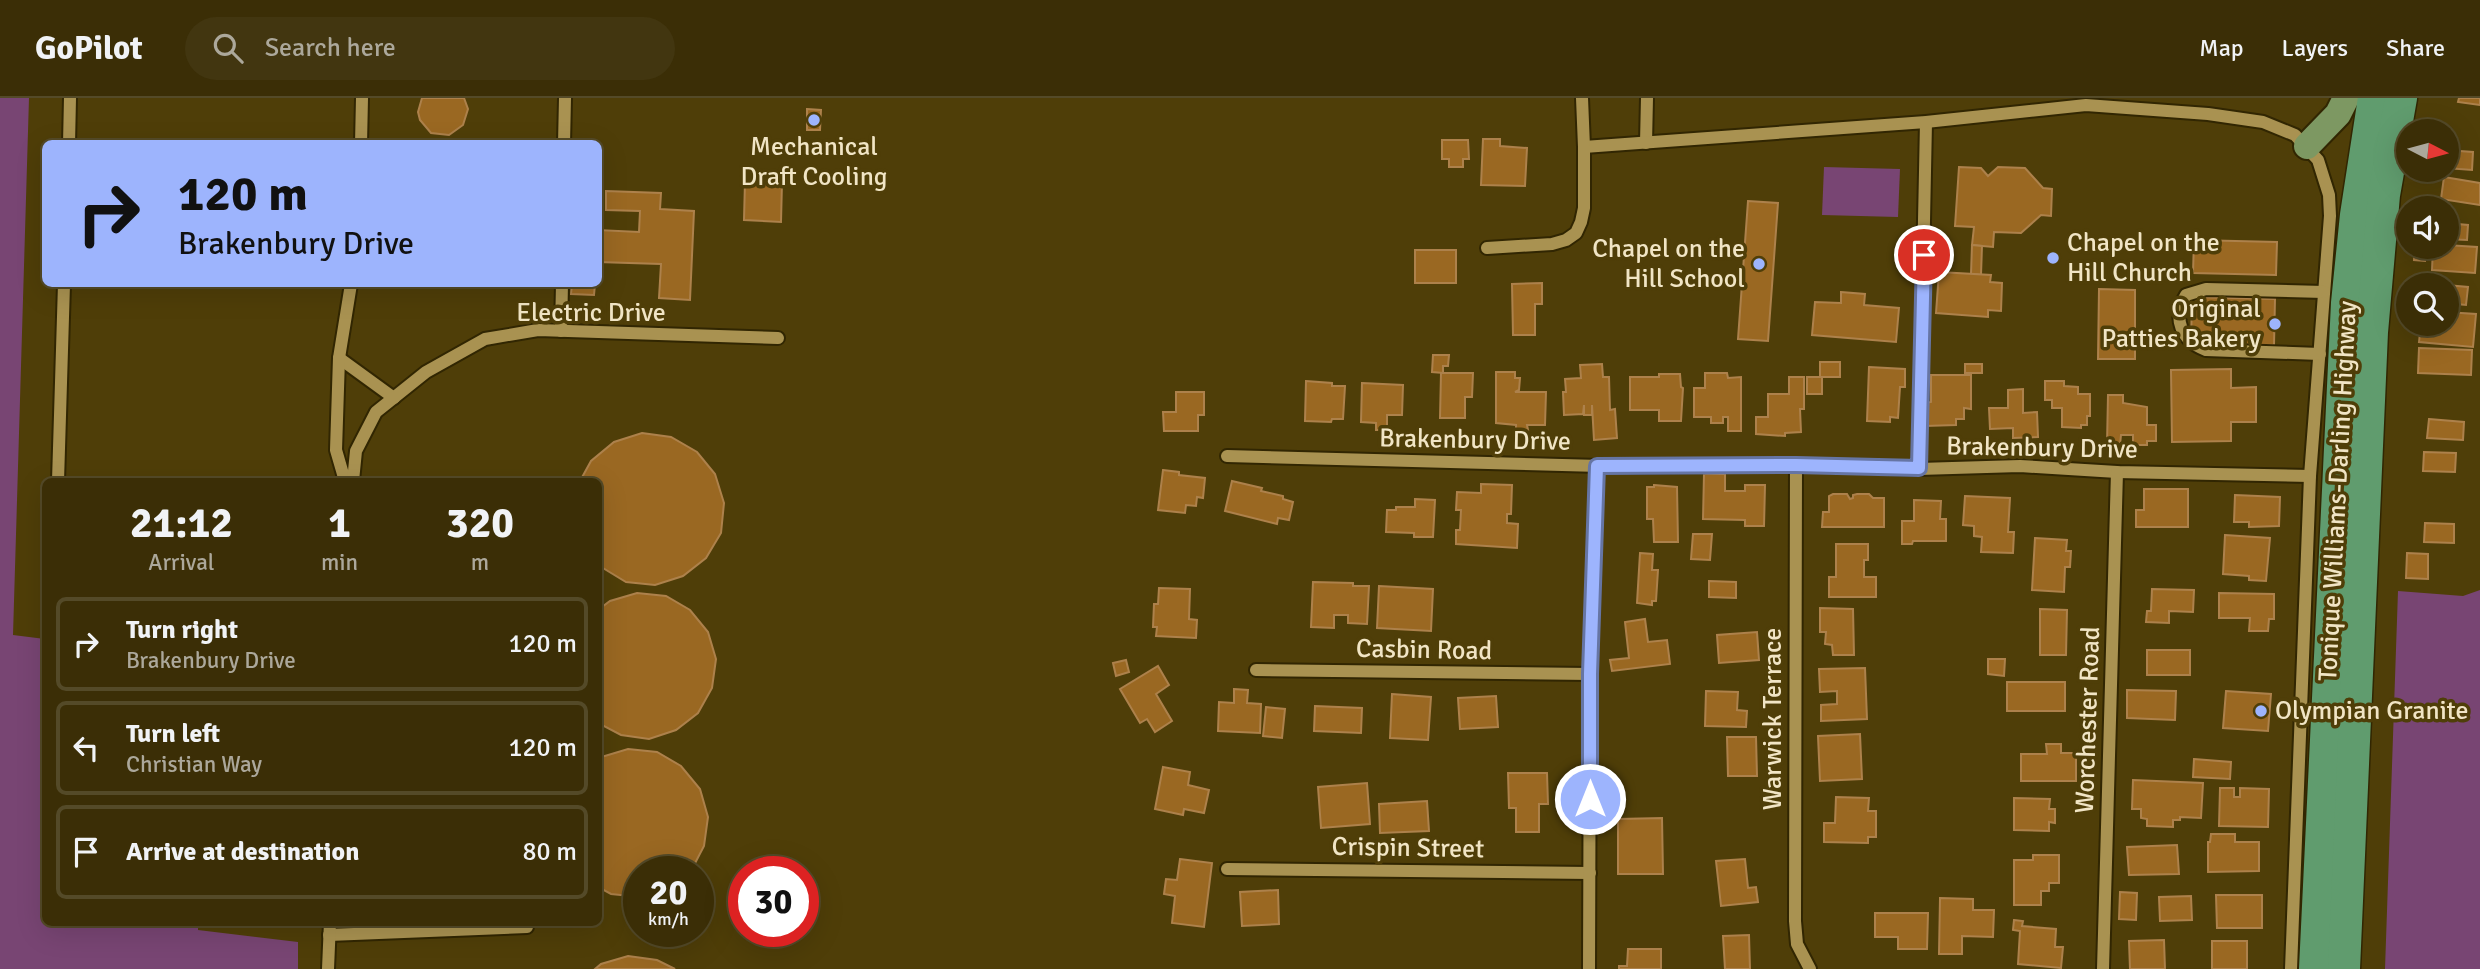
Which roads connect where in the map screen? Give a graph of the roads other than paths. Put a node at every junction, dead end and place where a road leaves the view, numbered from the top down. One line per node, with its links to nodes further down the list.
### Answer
1 (70, 98): 10 (street)
2 (362, 98): 11 (street)
3 (565, 98): 12 (street)
4 (1582, 98): 15 (street)
5 (1647, 98): 13 (street)
6 (2346, 98): 14 (main road)
7 (2375, 98): 46 (highway, Tonique Williams-Darling Highway)
8 (2401, 98): 47 (highway, Tonique Williams-Darling Highway)
9 (1926, 122): 13 (street); 14 (street); 29 (street)
10 (69, 140)
11 (361, 140)
12 (564, 140)
13 (1646, 143): 15 (street)
14 (2307, 146): 20 (street)
15 (1584, 147): 16 (street)
16 (1487, 248)
17 (64, 287): 32 (street)
18 (351, 287): 24 (street)
19 (562, 287): 21 (street)
20 (2325, 292): 23 (street); 23 (street)
21 (561, 331): 22 (street, Electric Drive); 25 (street, Electric Drive)
22 (778, 338)
23 (2320, 354): 31 (street)
24 (339, 358): 25 (street); 33 (street)
25 (394, 398): 34 (street, Electric Drive)
26 (1227, 456): 28 (street, Brakenbury Drive)
27 (1796, 465): 28 (street, Brakenbury Drive); 29 (street, Brakenbury Drive); 43 (street, Warwick Terrace)
28 (1597, 466): 36 (street)
29 (1919, 468): 30 (street, Brakenbury Drive)
30 (2117, 472): 31 (street, Brakenbury Drive); 44 (street, Worchester Road)
31 (2310, 477): 45 (street)
32 (58, 478)
33 (344, 478)
34 (353, 478)
35 (1256, 670): 36 (street, Casbin Road)
36 (1590, 674): 38 (street)
37 (1227, 869): 38 (street, Crispin Street)
38 (1590, 873): 42 (street)
39 (330, 928): 40 (street); 41 (street)
40 (527, 928)
41 (328, 969)
42 (1589, 969)
43 (1810, 969)
44 (2103, 969)
45 (2291, 969)
46 (2315, 969)
47 (2344, 969)

